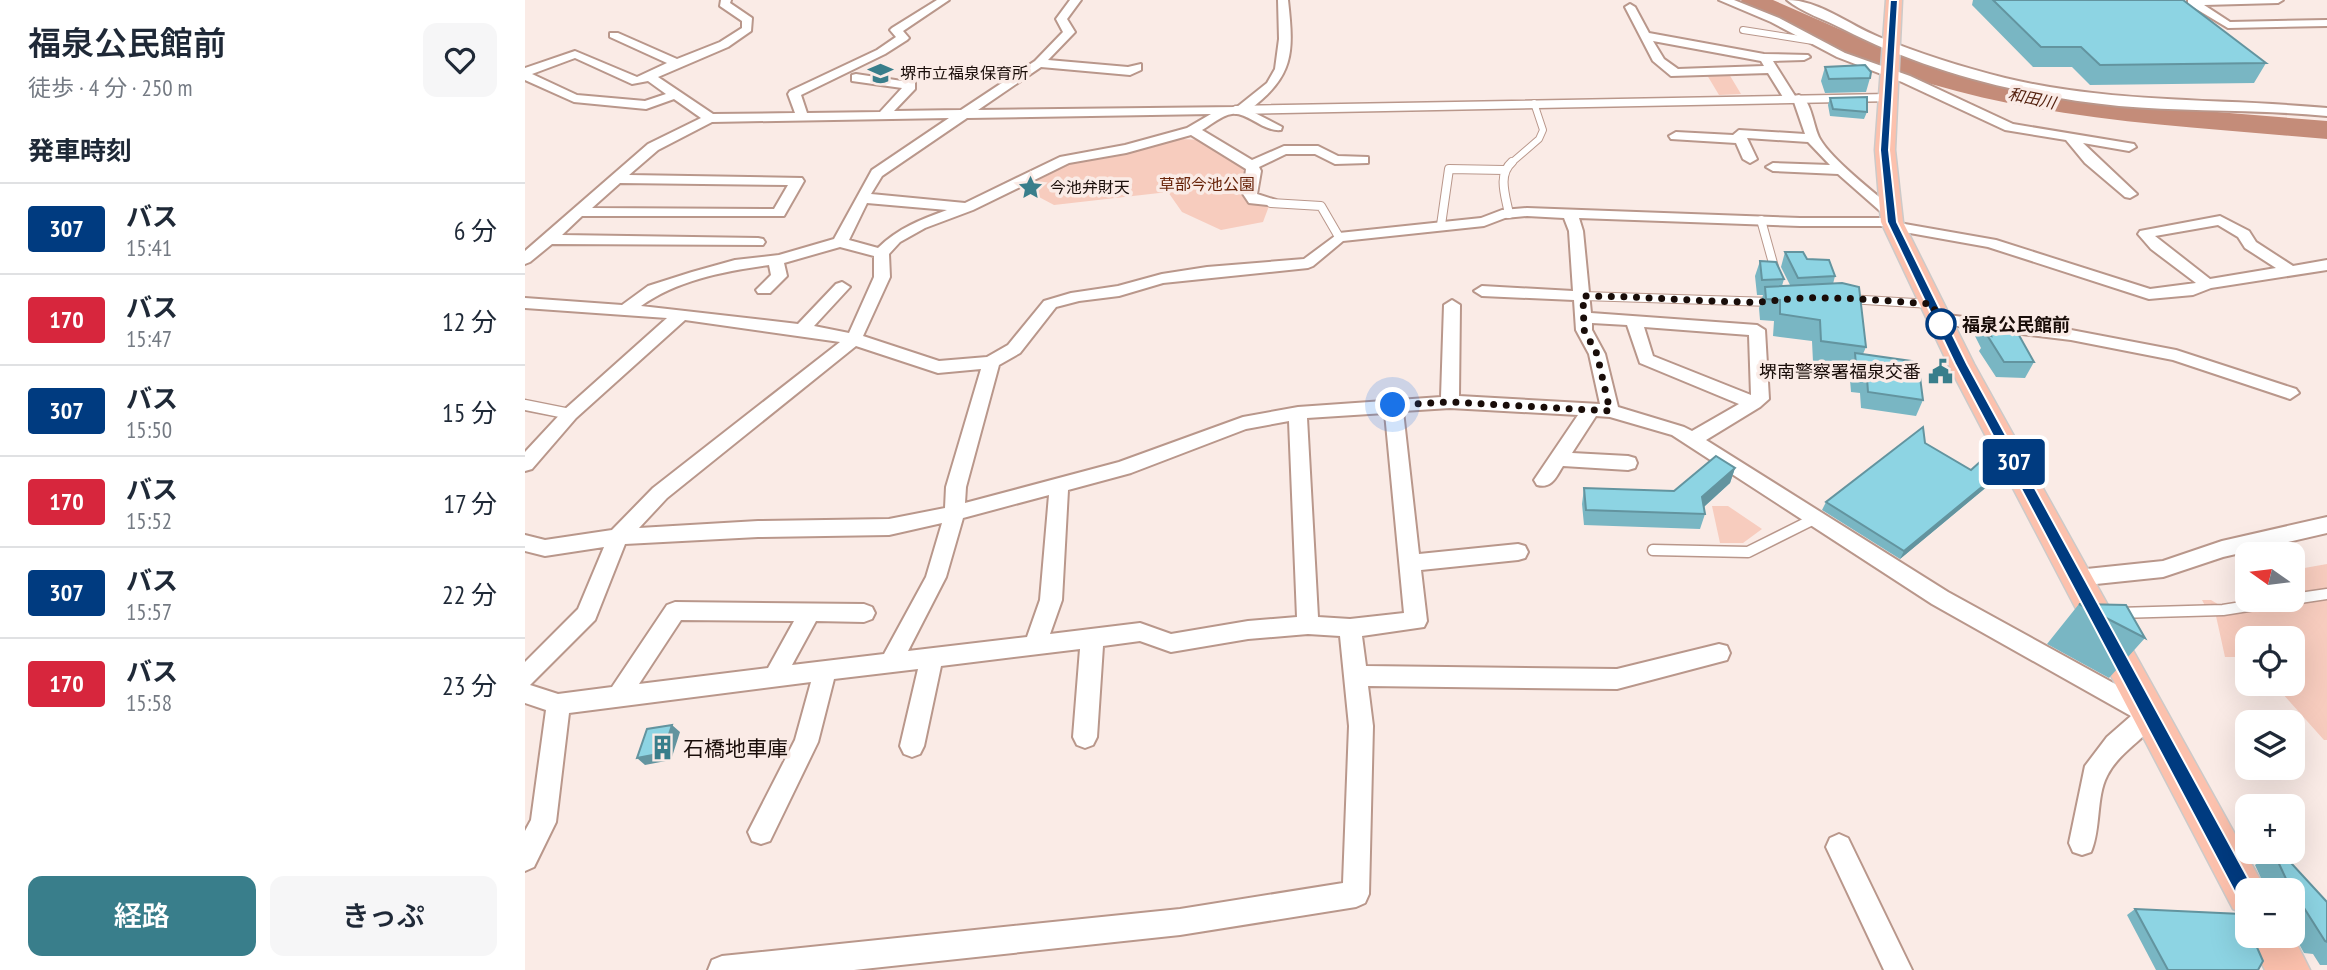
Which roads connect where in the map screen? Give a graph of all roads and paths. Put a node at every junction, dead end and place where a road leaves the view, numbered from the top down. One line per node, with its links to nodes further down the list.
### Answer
1 (726, 0): 17 (street)
2 (944, 0): 31 (street)
3 (1076, 0): 18 (street)
4 (1283, 0): 28 (street)
5 (1724, 0): 14 (street)
6 (1894, 0): 20 (main road)
7 (2278, 0): 10 (street)
8 (1799, 1): 20 (street)
9 (1630, 7): 13 (street)
10 (2327, 23)
11 (1743, 30): 14 (lane)
12 (614, 36): 17 (street)
13 (1645, 36): 16 (street); 21 (street)
14 (1813, 41): 20 (street)
15 (1804, 57): 16 (street)
16 (1764, 58): 21 (street)
17 (676, 63): 23 (street)
18 (1039, 63): 19 (street); 30 (street)
19 (1137, 67)
20 (1890, 68): 26 (street); 29 (street); 39 (street); 56 (main road)
21 (1772, 69): 26 (street)
22 (525, 74): 23 (street); 25 (street)
23 (650, 77): 25 (street)
24 (856, 78): 32 (street)
25 (675, 95): 33 (street)
26 (1794, 99): 27 (street); 37 (street)
27 (1534, 103): 28 (street); 45 (lane)
28 (1235, 110): 30 (street); 34 (street); 35 (street)
29 (2327, 113)
30 (967, 114): 32 (street); 49 (street)
31 (801, 115): 32 (street); 33 (street)
32 (883, 116)
33 (710, 118): 47 (street)
34 (1276, 127)
35 (1192, 131): 43 (street); 51 (street)
36 (1676, 136): 38 (street)
37 (1813, 138): 38 (street); 46 (street)
38 (1741, 139): 41 (street)
39 (2072, 139): 40 (street); 48 (street)
40 (2129, 147)
41 (1750, 159)
42 (1363, 160): 43 (street)
43 (1251, 166): 50 (street)
44 (1773, 167): 46 (street)
45 (1504, 170): 54 (lane); 57 (lane)
46 (1841, 170): 56 (street)
47 (617, 179): 52 (street); 52 (street)
48 (2130, 194)
49 (863, 198): 51 (street); 61 (street)
50 (1271, 204): 58 (lane)
51 (968, 207): 62 (street)
52 (580, 212): 59 (street)
53 (1569, 212): 54 (street); 55 (street); 72 (street)
54 (1509, 214): 57 (street)
55 (1761, 220): 56 (street); 69 (lane)
56 (1892, 221): 67 (street); 79 (main road)
57 (1441, 225): 58 (street)
58 (1339, 237): 86 (street)
59 (549, 239): 60 (street); 64 (street)
60 (758, 242)
61 (841, 242): 62 (street); 63 (street)
62 (881, 253): 85 (street)
63 (775, 259): 70 (street); 78 (street)
64 (525, 260)
65 (2327, 265): 66 (street)
66 (2292, 272): 67 (street); 67 (street)
67 (2207, 284)
68 (842, 287): 84 (street)
69 (1783, 287)
70 (764, 290)
71 (1482, 290): 72 (street)
72 (1583, 296): 74 (lane); 81 (street)
73 (1841, 299): 79 (lane)
74 (1785, 302)
75 (525, 303): 76 (street)
76 (543, 304): 78 (street); 82 (street)
77 (1453, 305): 88 (street)
78 (625, 310): 80 (street)
79 (1935, 312): 87 (street); 109 (main road)
80 (681, 315): 84 (street); 94 (street)
81 (1583, 317): 83 (street); 92 (street)
82 (525, 321)
83 (1634, 321): 89 (street); 89 (street)
84 (802, 329): 85 (street)
85 (854, 339): 86 (street); 104 (street)
86 (991, 362): 101 (street)
87 (2290, 393)
88 (1450, 402): 91 (street); 92 (street)
89 (1754, 403): 95 (street)
90 (525, 405): 94 (lane)
91 (1393, 405): 93 (street); 108 (street)
92 (1601, 410): 95 (street); 96 (street)
93 (1298, 413): 100 (street); 116 (street)
94 (570, 414): 98 (street)
95 (1692, 440): 102 (street)
96 (1558, 459): 97 (street); 99 (street)
97 (1628, 463)
98 (525, 464)
99 (1543, 480)
100 (1059, 485): 101 (street); 119 (street)
101 (955, 513): 104 (street); 122 (street)
102 (1814, 519): 106 (lane); 130 (street)
103 (2327, 525): 109 (street)
104 (618, 537): 105 (street); 125 (street)
105 (525, 543)
106 (1653, 550)
107 (1518, 552): 108 (street)
108 (1410, 563): 117 (street)
109 (2077, 578): 115 (main road)
110 (2327, 594): 111 (lane)
111 (2305, 597)
112 (2235, 607): 115 (lane)
113 (810, 612): 114 (street); 126 (street); 128 (street)
114 (864, 612)
115 (2096, 614): 130 (main road)
116 (1308, 625): 117 (street); 118 (street)
117 (1350, 628): 124 (street)
118 (1092, 639): 119 (street); 131 (street)
119 (1035, 646): 121 (street)
120 (1719, 653): 124 (street)
121 (931, 659): 122 (street); 132 (street)
122 (890, 664): 123 (street)
123 (825, 672): 126 (street); 133 (street)
124 (1355, 676): 139 (street)
125 (525, 677)
126 (774, 678): 128 (street)
127 (525, 693): 129 (street)
128 (618, 697): 129 (street)
129 (558, 704): 136 (street)
130 (2149, 714): 134 (street); 137 (main road)
131 (1086, 737)
132 (912, 746)
133 (761, 832)
134 (2082, 843)
135 (1839, 848): 141 (street)
136 (525, 858)
137 (2238, 878)
138 (2276, 948): 142 (main road)
139 (893, 961): 140 (street)
140 (722, 970)
141 (1898, 970)
142 (2288, 970)

